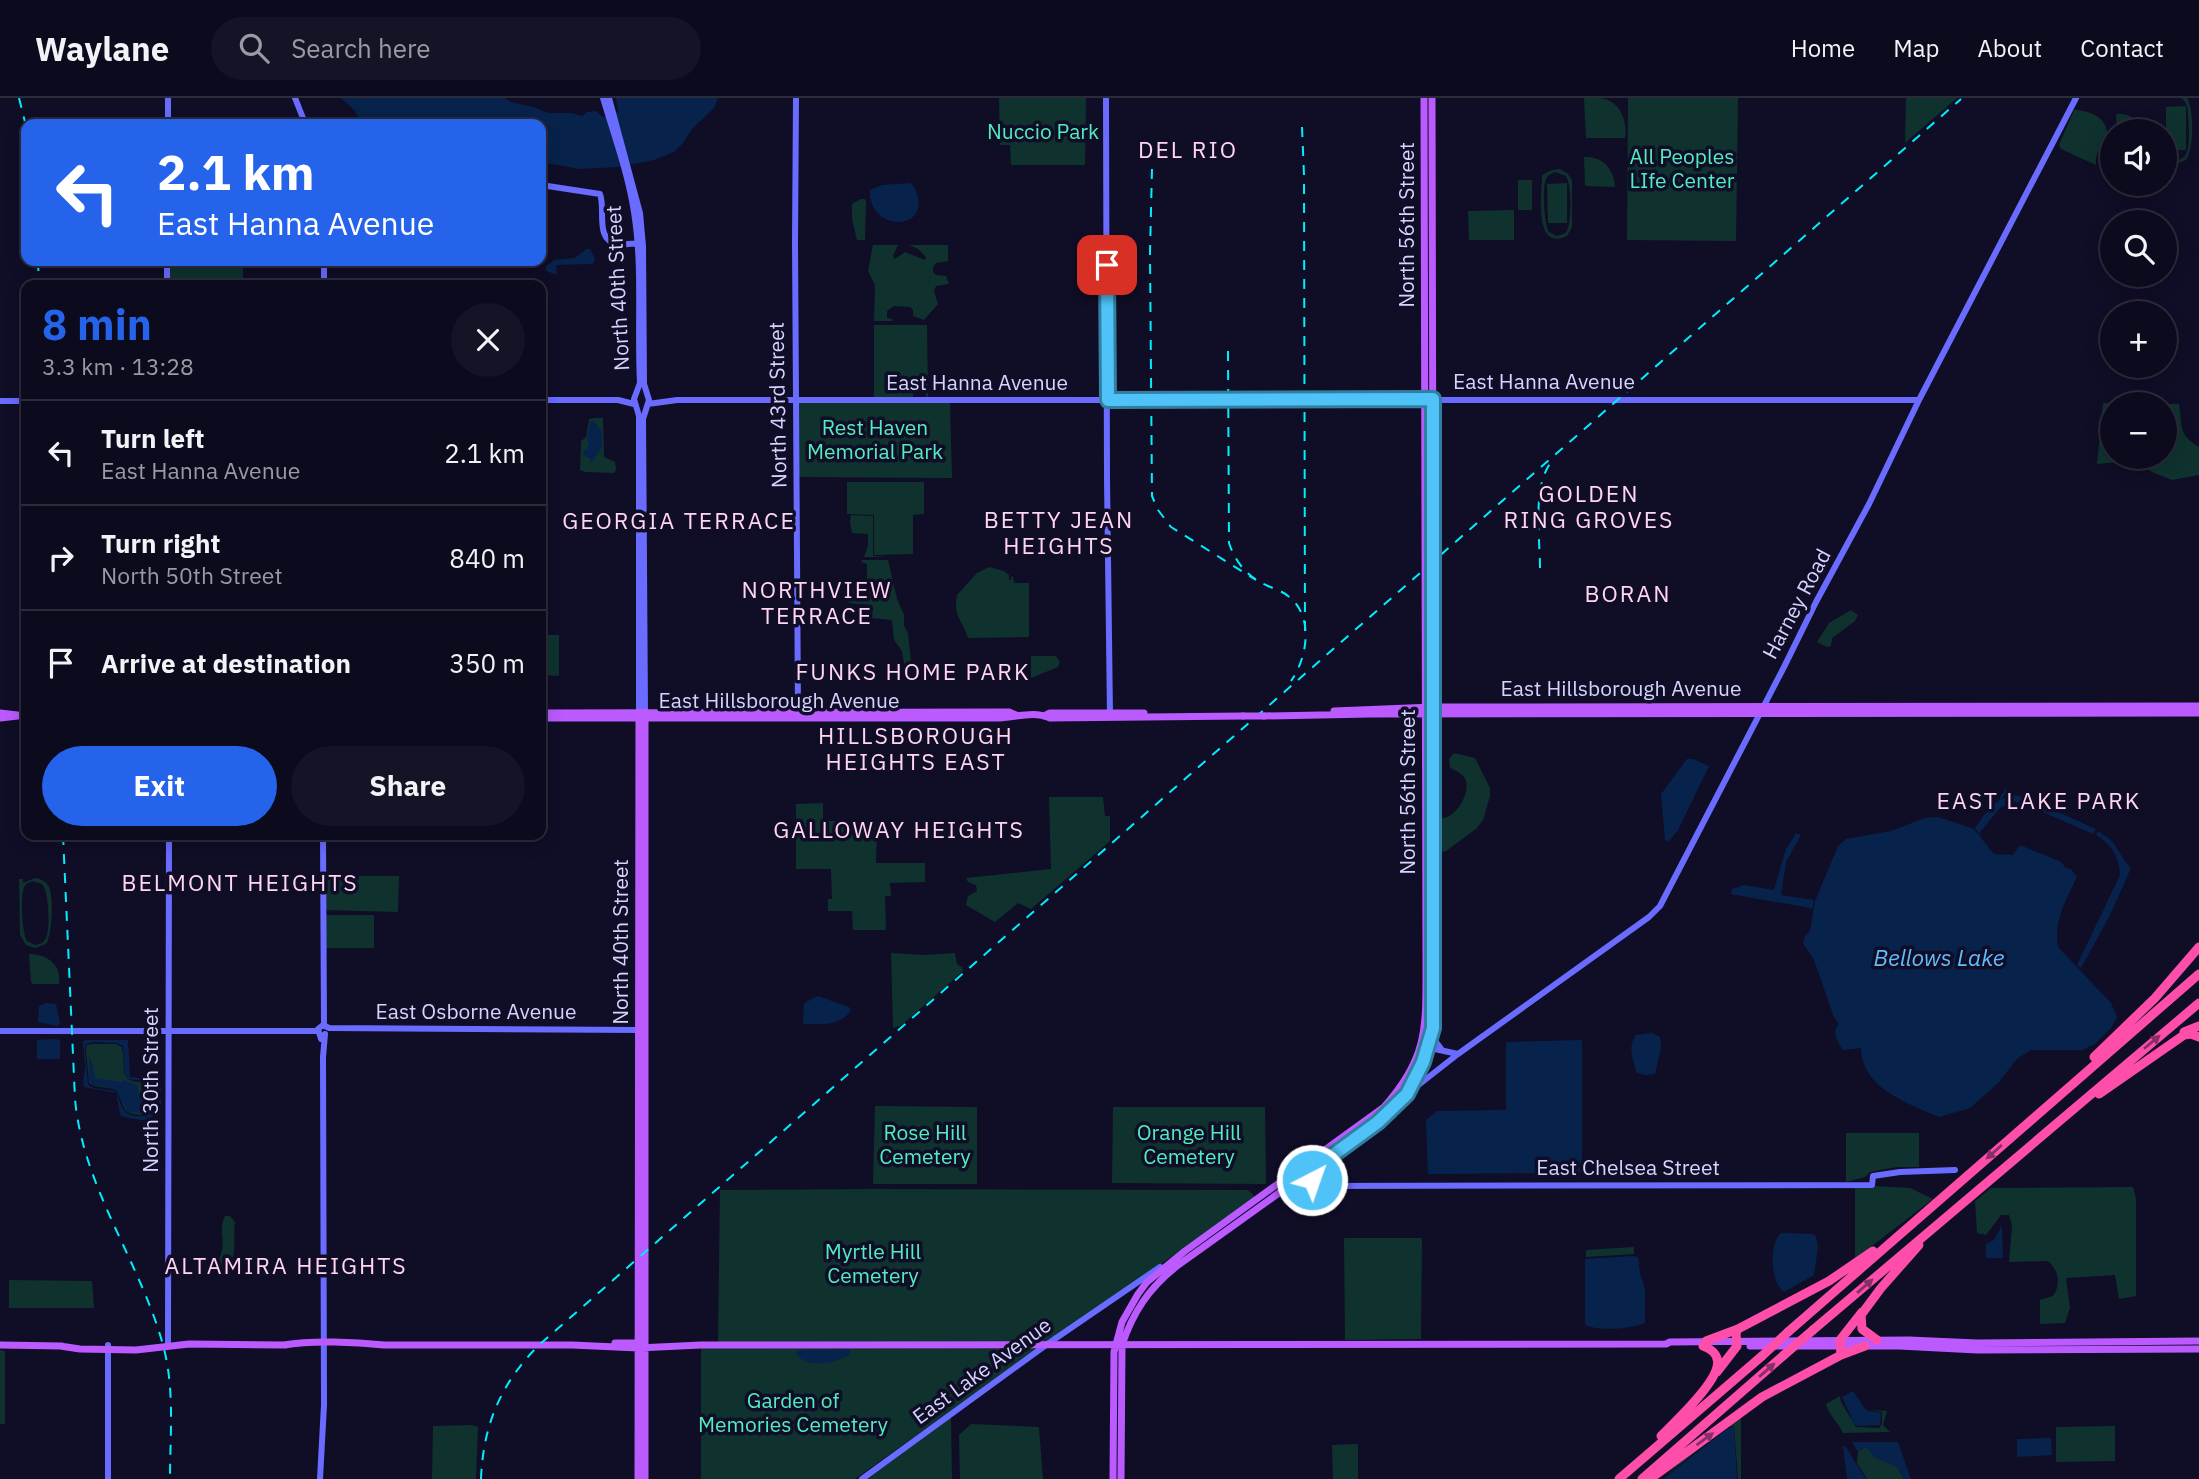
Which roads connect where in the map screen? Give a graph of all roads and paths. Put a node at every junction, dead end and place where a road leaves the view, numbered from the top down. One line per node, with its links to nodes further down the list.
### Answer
1 (168, 98): 11 (street)
2 (295, 98): 12 (street)
3 (603, 98): 10 (street, North 40th Street)
4 (609, 98): 10 (street, North 40th Street)
5 (796, 98): 26 (street, North 43rd Street)
6 (1106, 98): 21 (street)
7 (1424, 98): 13 (main road, North 56th Street)
8 (1432, 98): 13 (main road, North 56th Street)
9 (2076, 98): 22 (street, Harney Road)
10 (610, 114): 15 (street, North 40th Street)
11 (168, 119)
12 (304, 119)
13 (1428, 171): 18 (main road, North 56th Street)
14 (546, 186): 15 (street)
15 (640, 243): 16 (street, North 40th Street); 17 (street, North 40th Street)
16 (639, 338): 17 (street); 20 (street, North 40th Street)
17 (644, 350): 25 (street, North 40th Street)
18 (1429, 399): 21 (street, East Hanna Avenue); 22 (street, East Hanna Avenue); 27 (main road, North 56th Street)
19 (546, 400): 20 (street)
20 (635, 400): 25 (street); 25 (street); 44 (street, North 40th Street)
21 (1108, 400): 26 (street, East Hanna Avenue); 50 (street)
22 (1919, 400): 28 (street, Harney Road)
23 (0, 401): 24 (street)
24 (21, 401)
25 (648, 401): 26 (street, East Hanna Avenue); 44 (street, North 40th Street)
26 (796, 401): 41 (street, North 43rd Street)
27 (1429, 691): 34 (main road, North 56th Street); 35 (main road); 36 (main road)
28 (1770, 693): 29 (street); 31 (street, Harney Road)
29 (1779, 706): 31 (main road, East Hillsborough Avenue); 32 (main road, East Hillsborough Avenue)
30 (2199, 706): 33 (main road, East Hillsborough Avenue)
31 (1762, 709): 32 (main road, East Hillsborough Avenue); 35 (main road, East Hillsborough Avenue); 43 (main road, East Hillsborough Avenue); 70 (street, Harney Road)
32 (2055, 709): 33 (main road, East Hillsborough Avenue)
33 (2110, 709): 39 (main road, East Hillsborough Avenue)
34 (1430, 710): 35 (main road, East Hillsborough Avenue); 36 (main road, East Hillsborough Avenue); 53 (main road, North 56th Street)
35 (1450, 710): 42 (main road, East Hillsborough Avenue); 53 (main road)
36 (1410, 711): 50 (main road, East Hillsborough Avenue, bridge); 53 (main road)
37 (570, 712): 40 (main road, East Hillsborough Avenue); 44 (main road, East Hillsborough Avenue); 51 (main road)
38 (0, 713): 47 (main road)
39 (2199, 713)
40 (546, 714)
41 (801, 714): 44 (main road, East Hillsborough Avenue); 44 (main road, East Hillsborough Avenue); 45 (main road, East Hillsborough Avenue); 45 (main road, East Hillsborough Avenue)
42 (1507, 714): 43 (main road, East Hillsborough Avenue); 43 (main road)
43 (1546, 714)
44 (642, 715): 51 (main road, East Hillsborough Avenue); 56 (main road, North 40th Street); 56 (main road, North 40th Street)
45 (952, 715): 46 (main road, East Hillsborough Avenue); 46 (main road, East Hillsborough Avenue)
46 (1016, 715): 50 (main road, East Hillsborough Avenue)
47 (21, 716)
48 (21, 716): 52 (main road)
49 (546, 716): 51 (main road, East Hillsborough Avenue)
50 (1110, 716)
51 (559, 718)
52 (0, 719)
53 (1430, 730): 61 (main road, North 56th Street); 68 (main road, North 56th Street)
54 (169, 840): 62 (street, North 30th Street)
55 (323, 840): 63 (street)
56 (643, 906): 64 (main road, North 40th Street); 64 (main road, North 40th Street)
57 (2199, 947): 72 (highway)
58 (2199, 974): 72 (highway)
59 (2199, 1003): 73 (highway, one-way to 59)
60 (2199, 1026): 67 (highway)
61 (1433, 1028): 68 (main road, North 56th Street); 69 (street)
62 (169, 1030): 63 (street, East Osborne Avenue); 65 (street, East Osborne Avenue); 92 (street, North 30th Street)
63 (323, 1030): 64 (street, East Osborne Avenue); 95 (street)
64 (641, 1030): 96 (main road, North 40th Street)
65 (0, 1031)
66 (2199, 1037): 67 (highway)
67 (2166, 1046): 73 (highway)
68 (1425, 1047): 69 (street); 71 (main road, North 56th Street); 76 (main road, North 56th Street)
69 (1444, 1052): 70 (street)
70 (1458, 1054): 71 (street, Harney Road)
71 (1407, 1094): 74 (main road, North 56th Street)
72 (2045, 1106): 80 (highway, one-way to 80)
73 (2062, 1118): 78 (highway)
74 (1318, 1166): 76 (main road, North 56th Street); 77 (street)
75 (1955, 1170): 77 (street, East Chelsea Street)
76 (1300, 1174): 77 (street, East Chelsea Street); 79 (main road, North 56th Street); 81 (main road, North 56th Street)
77 (1320, 1186)
78 (1945, 1217): 85 (highway); 111 (highway, one-way to 78, bridge)
79 (1225, 1222): 81 (main road); 82 (main road, North 56th Street)
80 (1898, 1236): 86 (highway); 110 (highway, bridge)
81 (1198, 1250): 84 (main road, North 56th Street)
82 (1185, 1251): 83 (street); 84 (main road, North 56th Street)
83 (1121, 1294): 84 (street); 93 (street, East Lake Avenue)
84 (1132, 1307): 94 (main road)
85 (1864, 1309): 87 (highway); 100 (highway)
86 (1738, 1329): 89 (highway); 90 (highway)
87 (1877, 1340): 98 (main road); 100 (main road)
88 (2199, 1341): 98 (main road)
89 (1705, 1343): 90 (main road); 94 (main road); 102 (highway)
90 (1737, 1343): 100 (main road); 102 (highway)
91 (0, 1345): 99 (main road)
92 (168, 1345): 95 (main road); 99 (main road)
93 (1046, 1345): 94 (main road); 96 (main road); 107 (street, East Lake Avenue)
94 (1119, 1345): 108 (main road); 109 (main road)
95 (324, 1346): 96 (main road); 104 (street)
96 (641, 1346): 105 (main road, North 40th Street); 106 (main road, North 40th Street)
97 (1865, 1346): 98 (main road); 100 (highway)
98 (2044, 1346): 101 (main road)
99 (108, 1347): 103 (street)
100 (1840, 1347): 112 (highway, one-way to 100)
101 (2199, 1349)
102 (1704, 1389): 110 (highway)
103 (108, 1479)
104 (322, 1479)
105 (638, 1479)
106 (645, 1479)
107 (862, 1479)
108 (1113, 1479)
109 (1121, 1479)
110 (1618, 1479)
111 (1642, 1479)
112 (1650, 1479)

